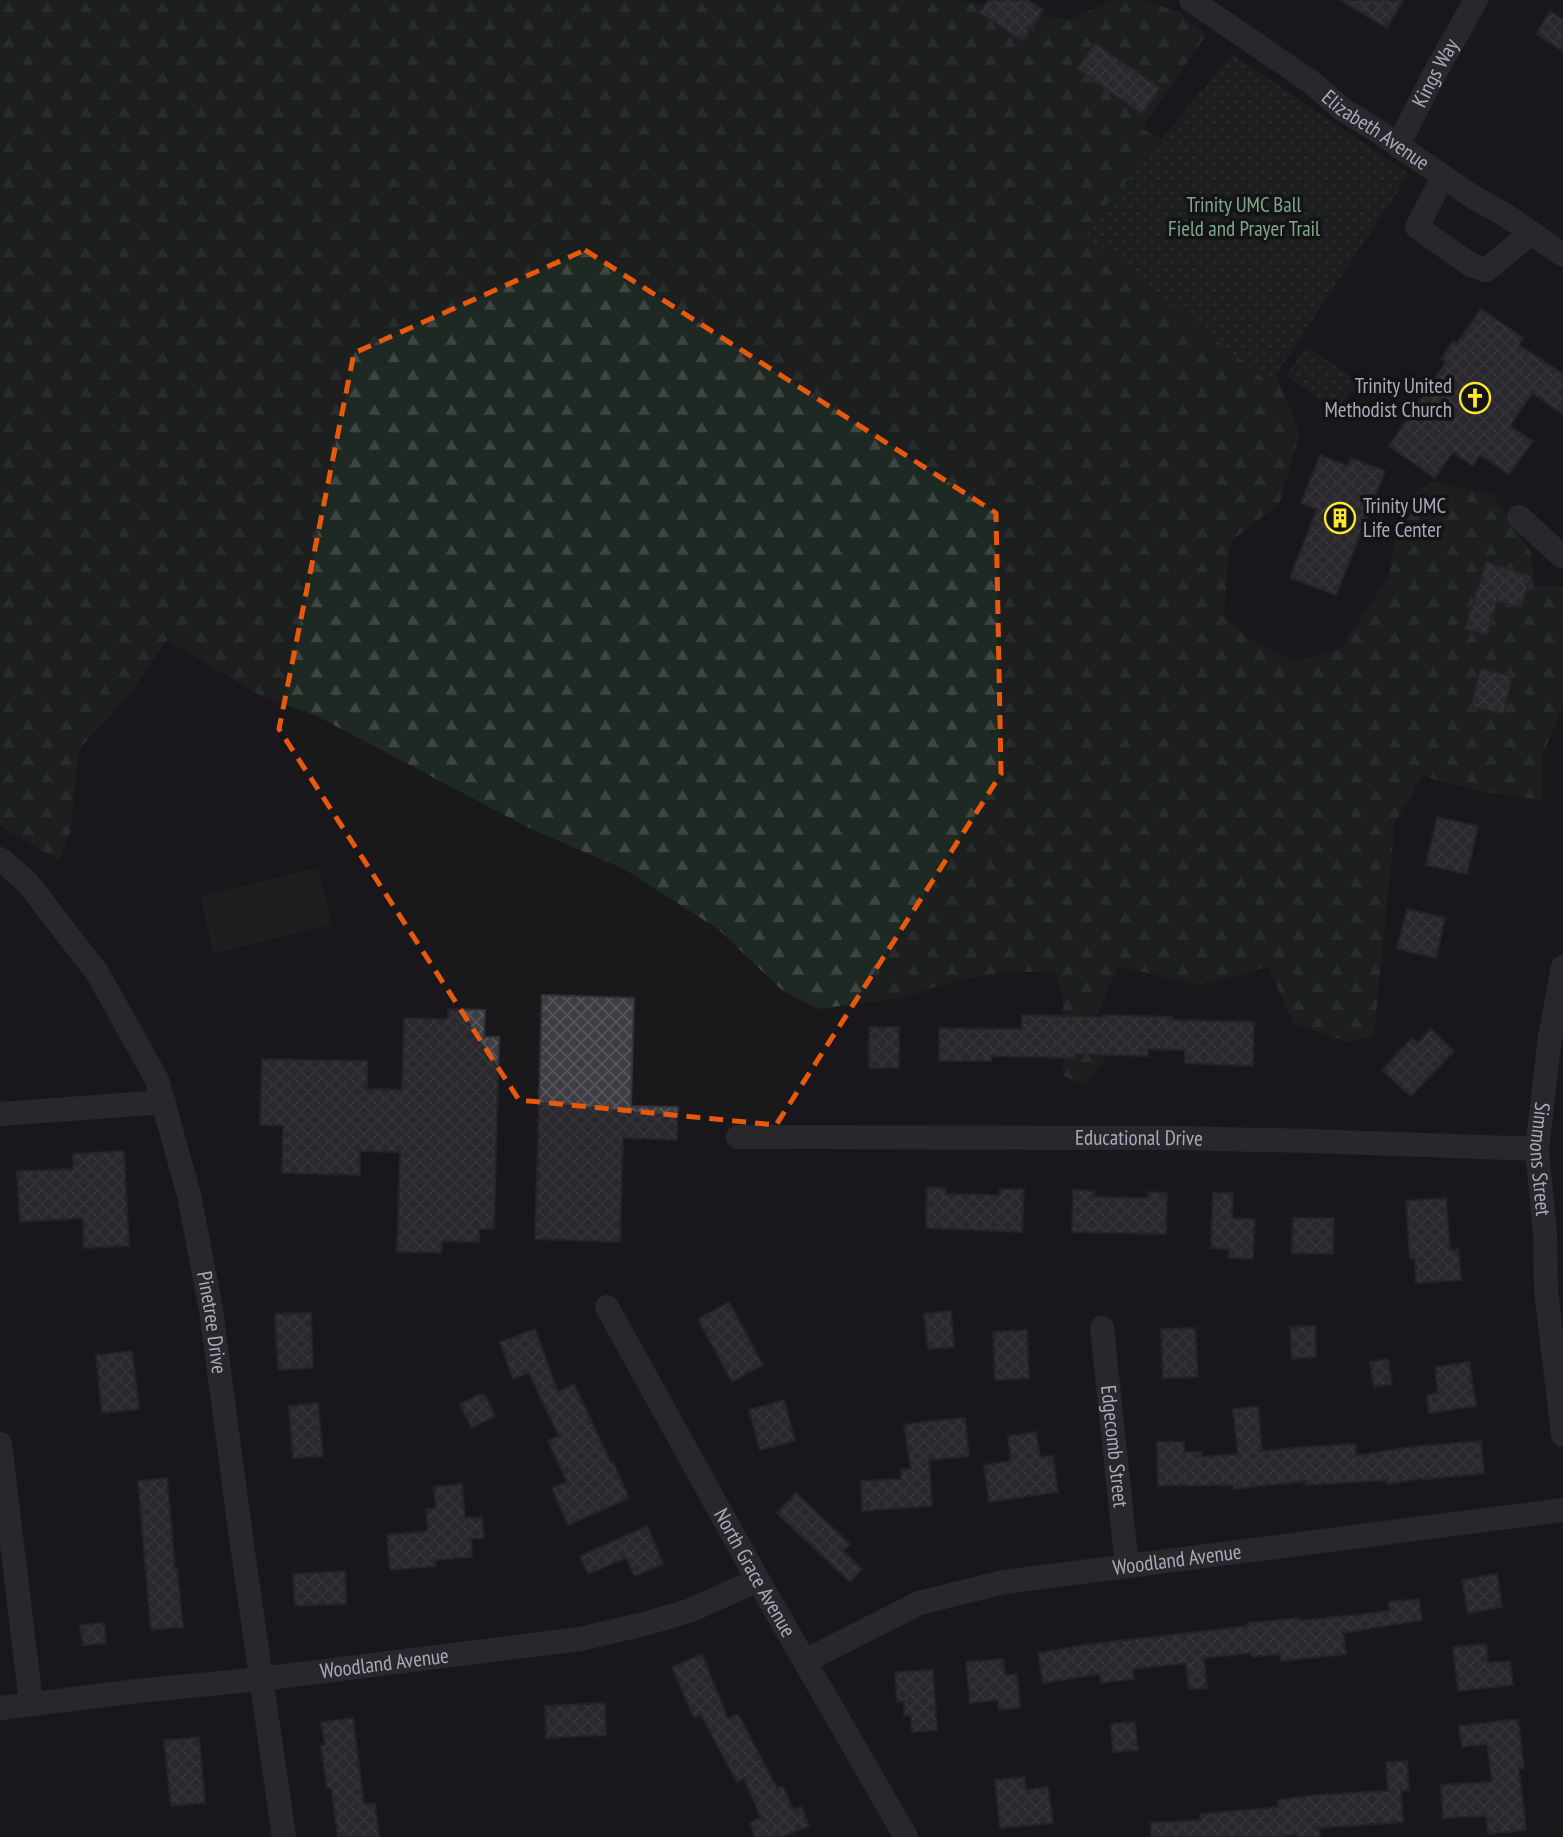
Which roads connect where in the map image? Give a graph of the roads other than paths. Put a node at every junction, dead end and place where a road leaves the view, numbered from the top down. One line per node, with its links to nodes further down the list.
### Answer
1 (1191, 0): 3 (street, Elizabeth Avenue)
2 (1476, 0): 3 (street, Kings Way)
3 (1398, 146): 4 (street, Elizabeth Avenue)
4 (1443, 177): 5 (street, Elizabeth Avenue); 5 (street)
5 (1531, 233): 6 (street, Elizabeth Avenue)
6 (1563, 255)
7 (1519, 517): 8 (street)
8 (1563, 557)
9 (0, 859): 11 (street, Pinetree Drive)
10 (1563, 967): 14 (street, Simmons Street)
11 (164, 1102): 12 (street); 23 (street, Pinetree Drive)
12 (0, 1114)
13 (738, 1138): 14 (street, Educational Drive)
14 (1537, 1149): 17 (street, Simmons Street)
15 (607, 1307): 21 (street, North Grace Avenue)
16 (1102, 1328): 20 (street, Edgecomb Street)
17 (1563, 1435)
18 (0, 1444): 24 (street)
19 (1563, 1510): 20 (street, Woodland Avenue)
20 (1127, 1566): 22 (street, Woodland Avenue)
21 (758, 1580): 22 (street, North Grace Avenue); 23 (street, Woodland Avenue)
22 (805, 1661): 27 (street, North Grace Avenue)
23 (261, 1679): 24 (street, Woodland Avenue); 26 (street, Pinetree Drive)
24 (31, 1703): 25 (street, Woodland Avenue)
25 (0, 1707)
26 (284, 1837)
27 (906, 1837)

